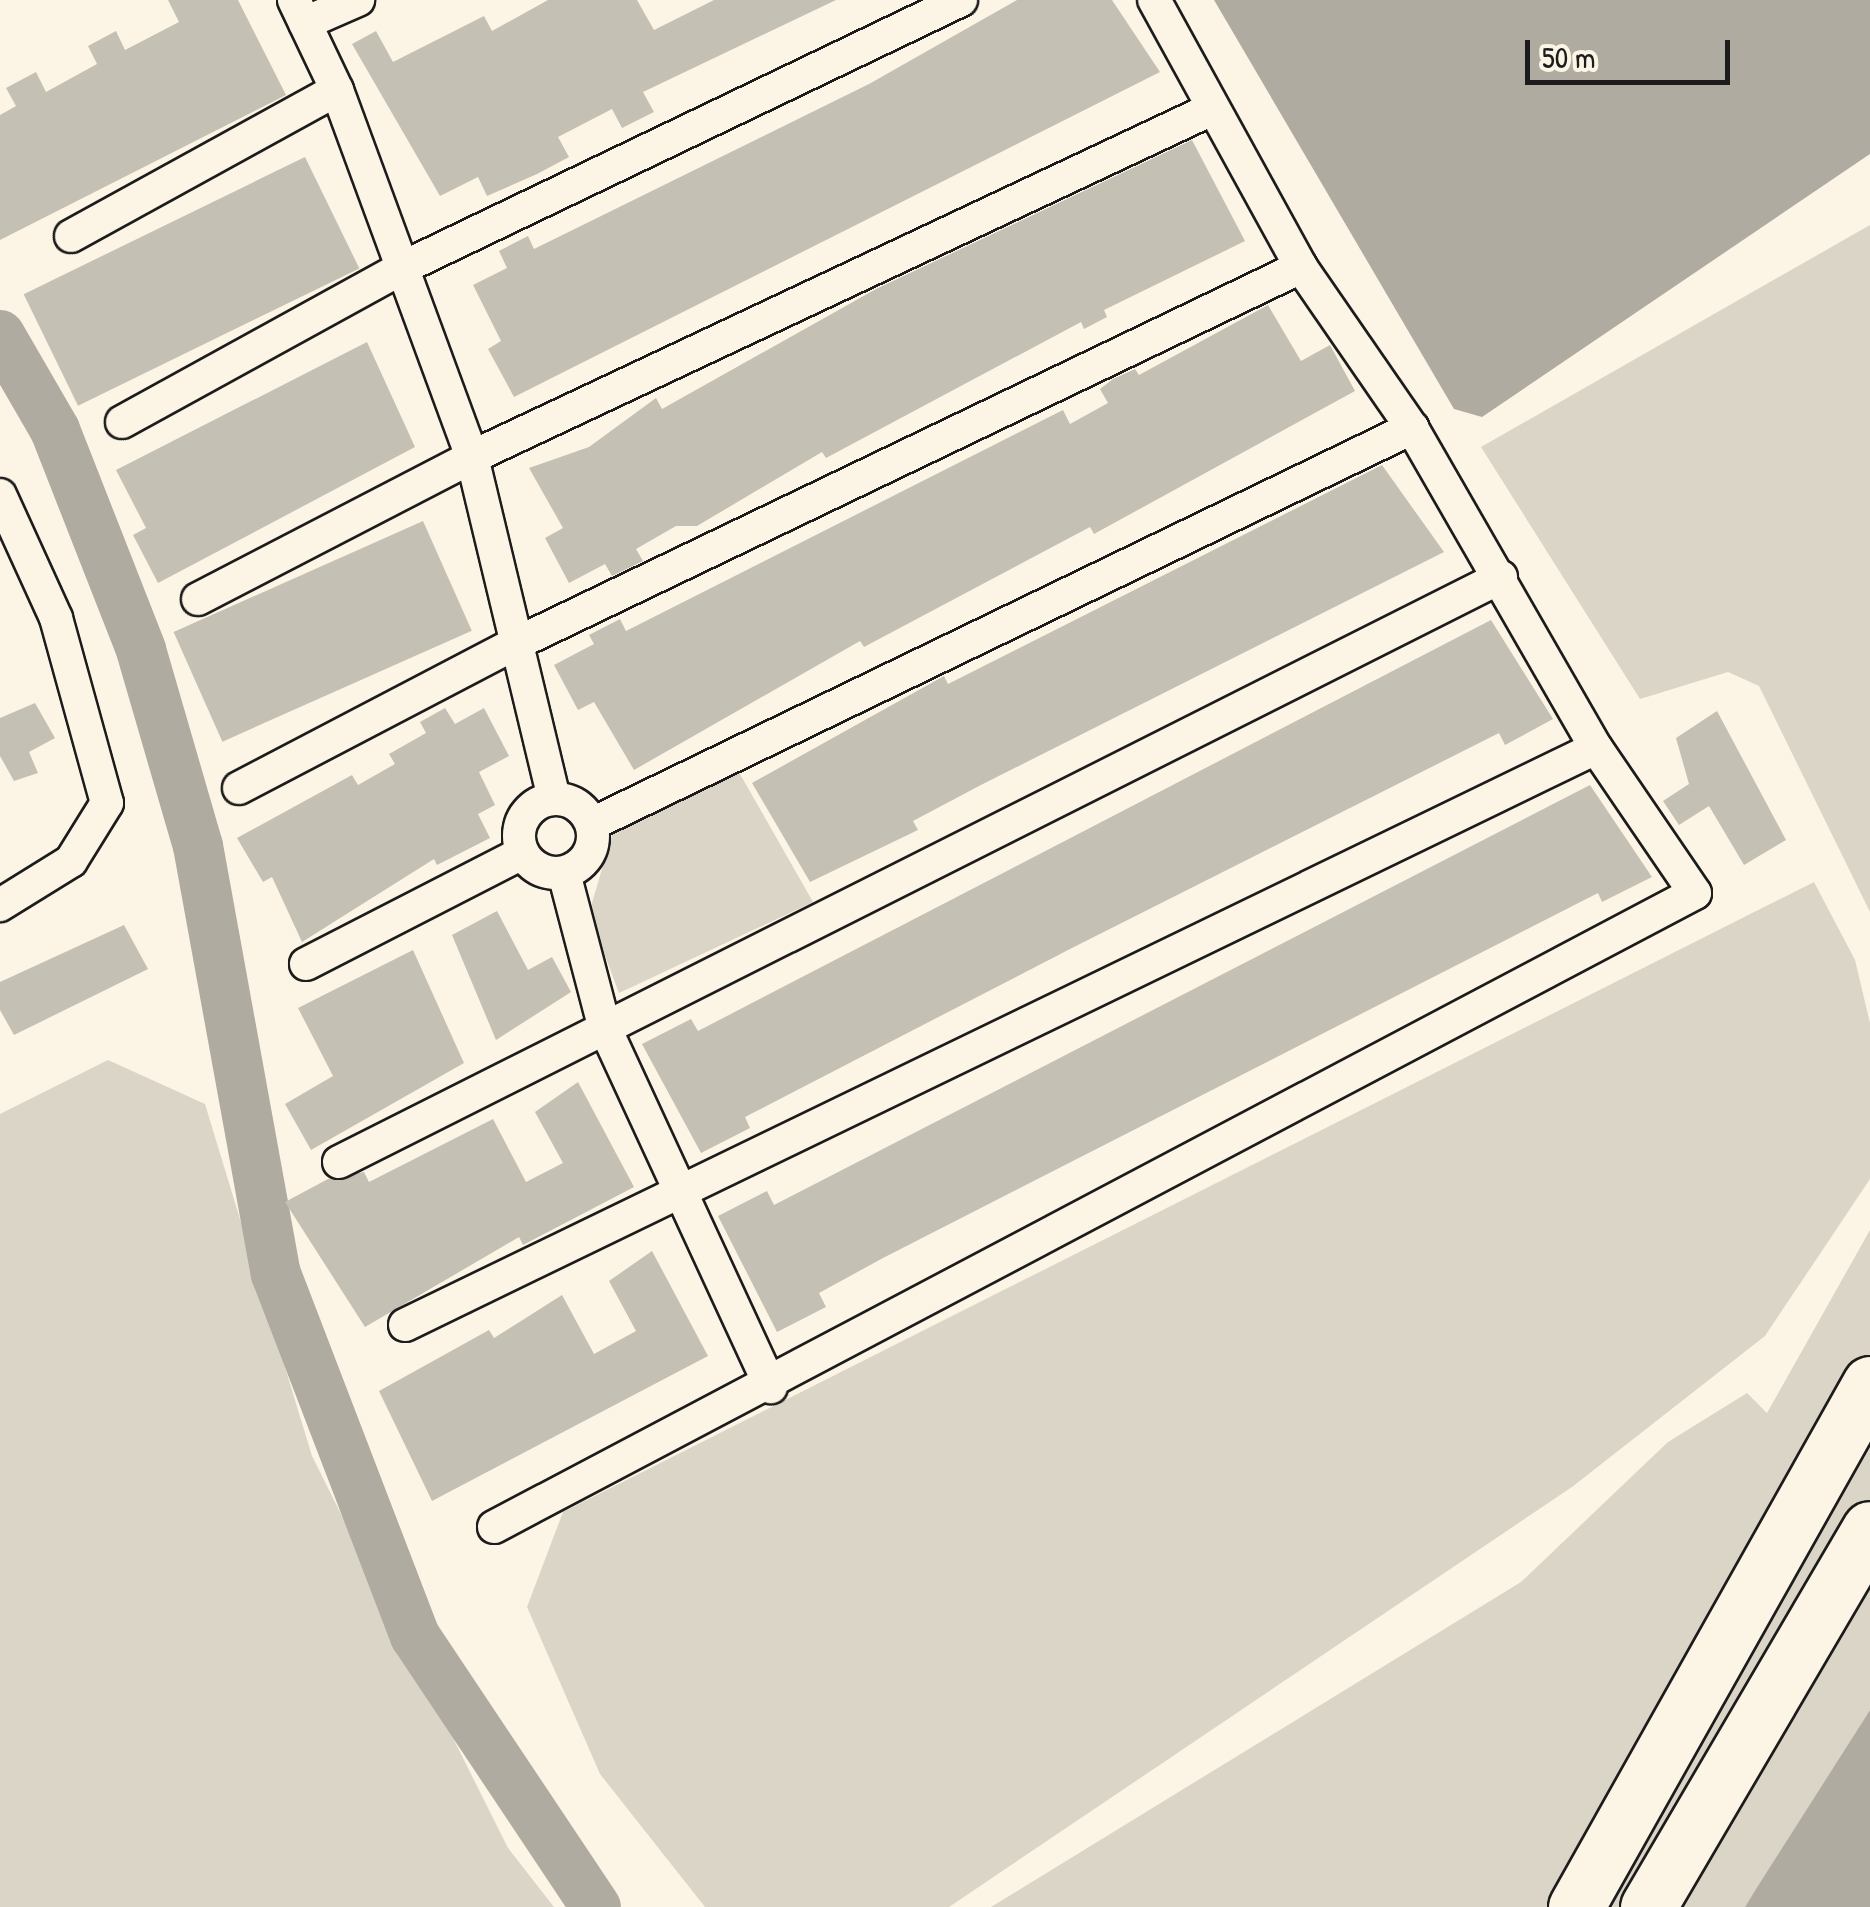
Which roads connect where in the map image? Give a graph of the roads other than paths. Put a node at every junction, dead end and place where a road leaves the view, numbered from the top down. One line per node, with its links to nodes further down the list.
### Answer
1 (358, 0): 4 (street)
2 (961, 0): 9 (street)
3 (1154, 0): 6 (street)
4 (300, 12): 5 (street)
5 (338, 90): 7 (street); 9 (street)
6 (1212, 108): 8 (street); 12 (street)
7 (71, 236)
8 (1301, 267): 11 (street); 16 (street)
9 (402, 268): 10 (street); 12 (street)
10 (122, 422)
11 (1412, 428): 14 (street); 20 (street)
12 (472, 456): 15 (street); 16 (street)
13 (0, 496): 23 (street)
14 (1501, 577): 17 (street); 25 (street)
15 (198, 599)
16 (513, 645): 18 (street); 19 (street)
17 (1596, 748): 27 (street); 30 (street)
18 (239, 788)
19 (554, 798): 20 (street); 21 (street)
20 (592, 824): 22 (street)
21 (522, 853): 22 (street); 24 (street)
22 (564, 873): 25 (street)
23 (0, 905)
24 (306, 964)
25 (604, 1026): 26 (street); 27 (street)
26 (339, 1162)
27 (680, 1198): 28 (street); 30 (street)
28 (404, 1325)
29 (1870, 1384): 33 (highway)
30 (771, 1388): 31 (street)
31 (494, 1526)
32 (1870, 1529): 34 (highway)
33 (1576, 1907)
34 (1648, 1907)

